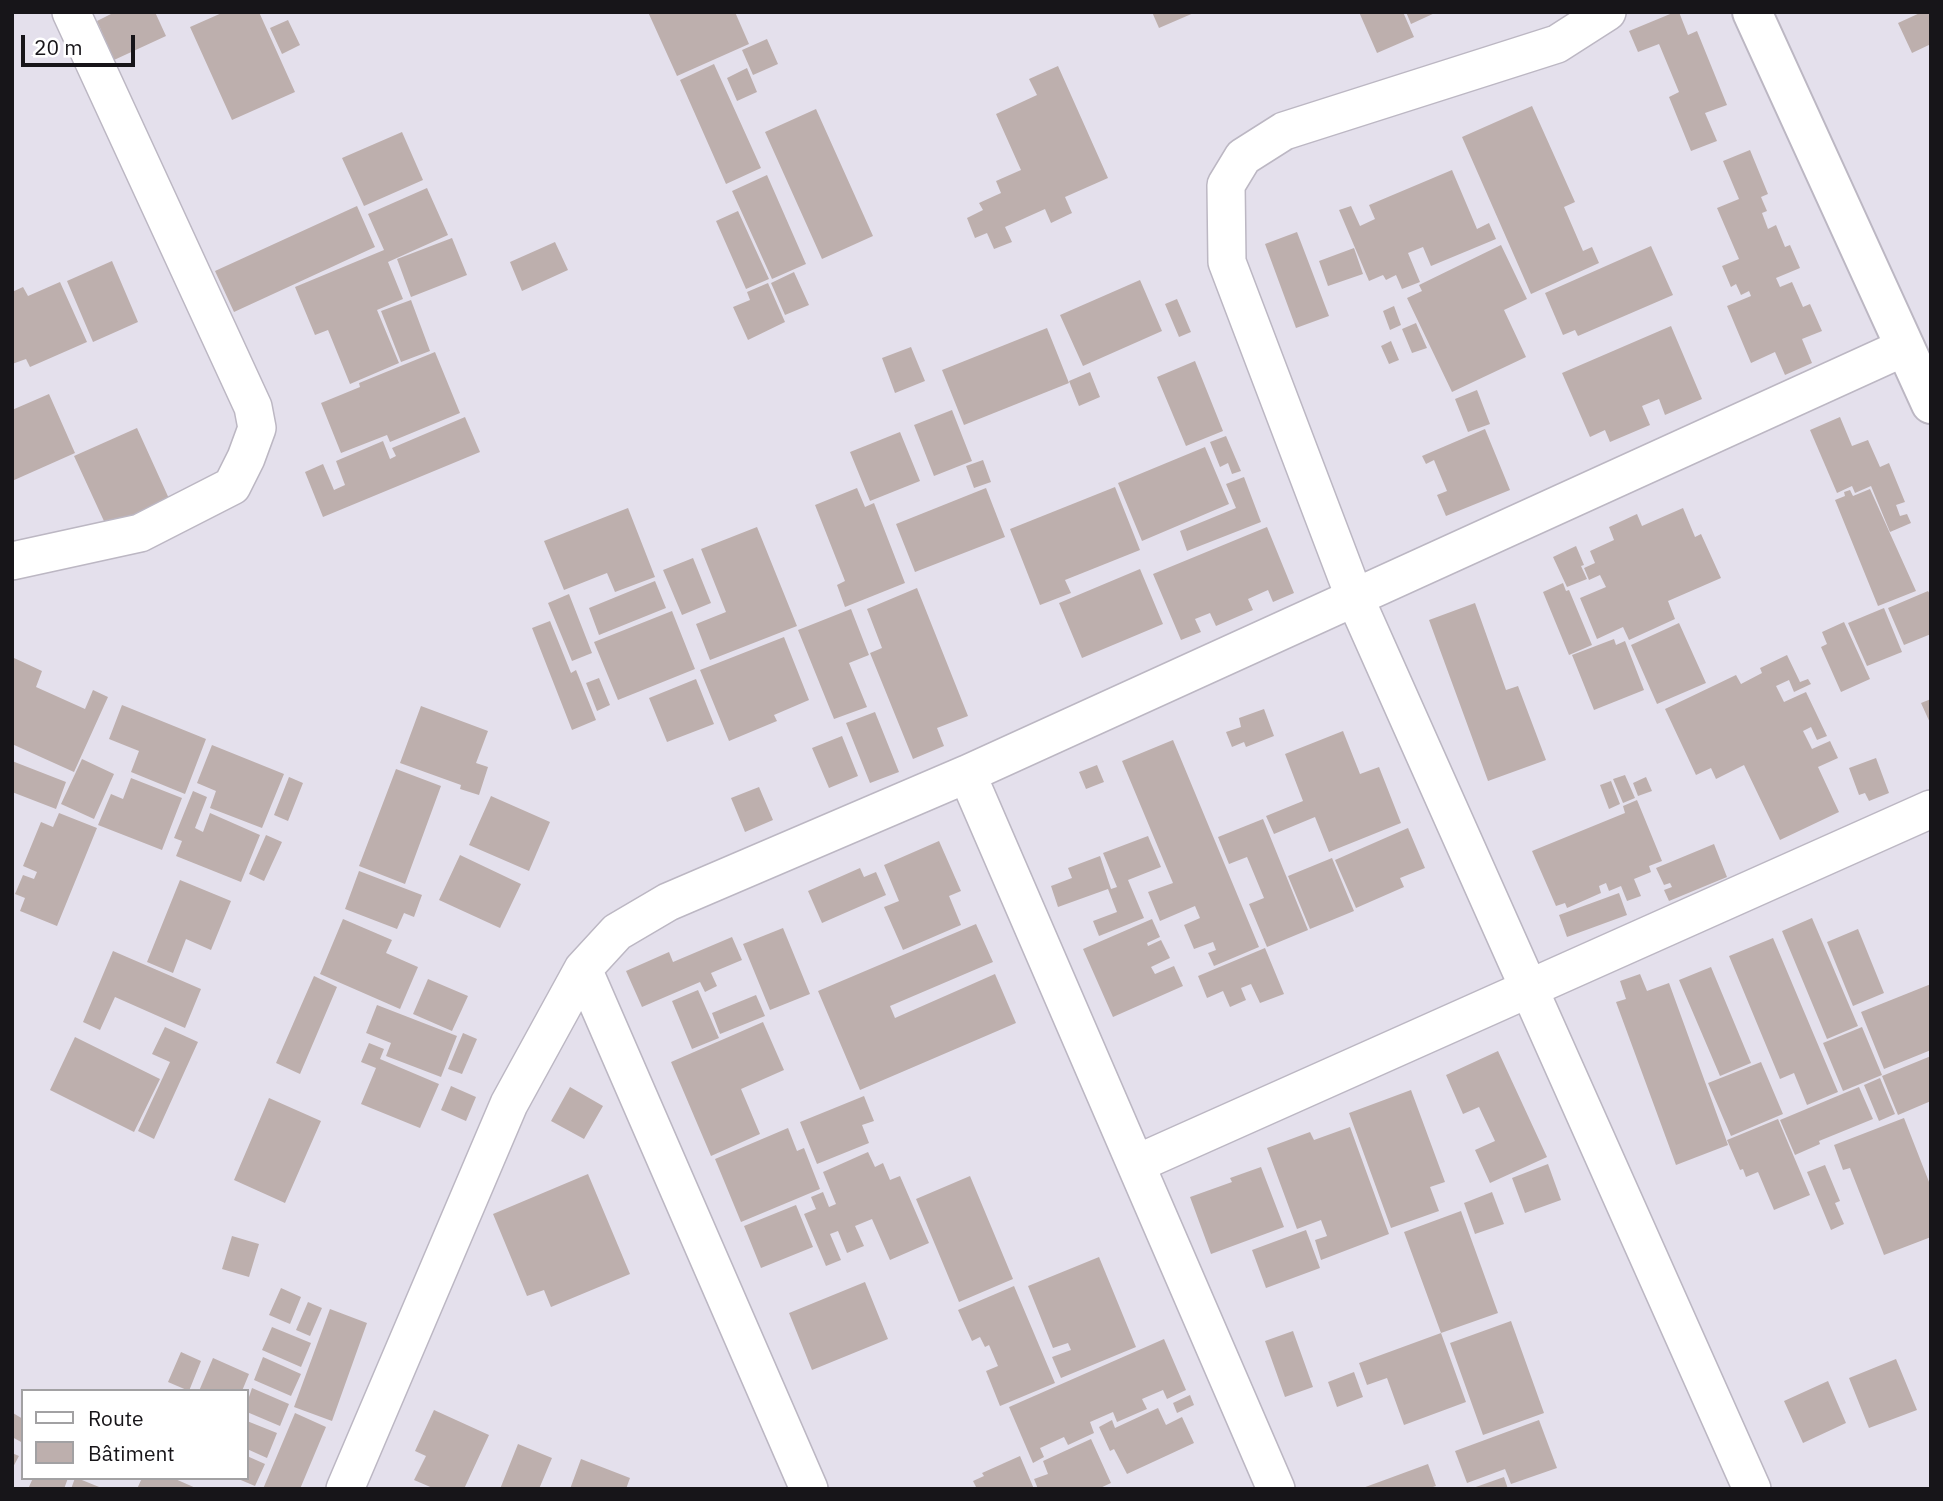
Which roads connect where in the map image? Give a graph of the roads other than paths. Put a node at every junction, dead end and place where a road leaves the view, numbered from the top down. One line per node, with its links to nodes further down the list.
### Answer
1 (71, 12): 6 (street)
2 (1607, 12): 7 (street)
3 (1752, 12): 4 (main road)
4 (1905, 348): 5 (main road); 7 (street)
5 (1930, 398)
6 (12, 561)
7 (1354, 596): 8 (street); 11 (street)
8 (967, 774): 10 (street); 12 (street)
9 (1931, 809): 11 (street)
10 (583, 969): 13 (street); 14 (street)
11 (1530, 988): 12 (street); 16 (street)
12 (1136, 1164): 15 (street)
13 (345, 1489)
14 (809, 1489)
15 (1276, 1489)
16 (1752, 1489)

